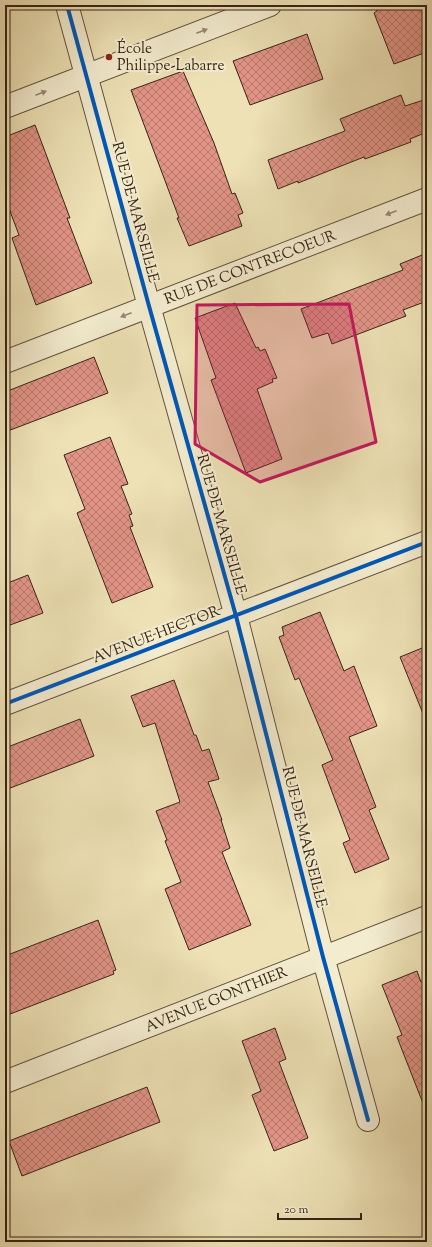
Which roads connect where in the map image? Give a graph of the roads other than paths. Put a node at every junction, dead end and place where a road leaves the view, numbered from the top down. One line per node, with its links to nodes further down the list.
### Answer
1 (67, 5): 3 (street, RUE DE MARSEILLE)
2 (270, 5): 3 (street, one-way to 2)
3 (88, 75): 4 (street, one-way to 3); 6 (street, RUE DE MARSEILLE)
4 (5, 107)
5 (427, 199): 6 (street, RUE DE CONTRECOEUR, one-way to 6)
6 (149, 306): 7 (street, RUE DE CONTRECOEUR, one-way to 7); 9 (street, RUE DE MARSEILLE)
7 (5, 362)
8 (427, 542): 9 (street, AVENUE HECTOR)
9 (236, 616): 10 (street, AVENUE HECTOR); 12 (street, RUE DE MARSEILLE)
10 (5, 704)
11 (427, 917): 12 (street, AVENUE GONTHIER)
12 (323, 957): 13 (street, AVENUE GONTHIER); 14 (street, RUE DE MARSEILLE)
13 (5, 1082)
14 (368, 1120)

